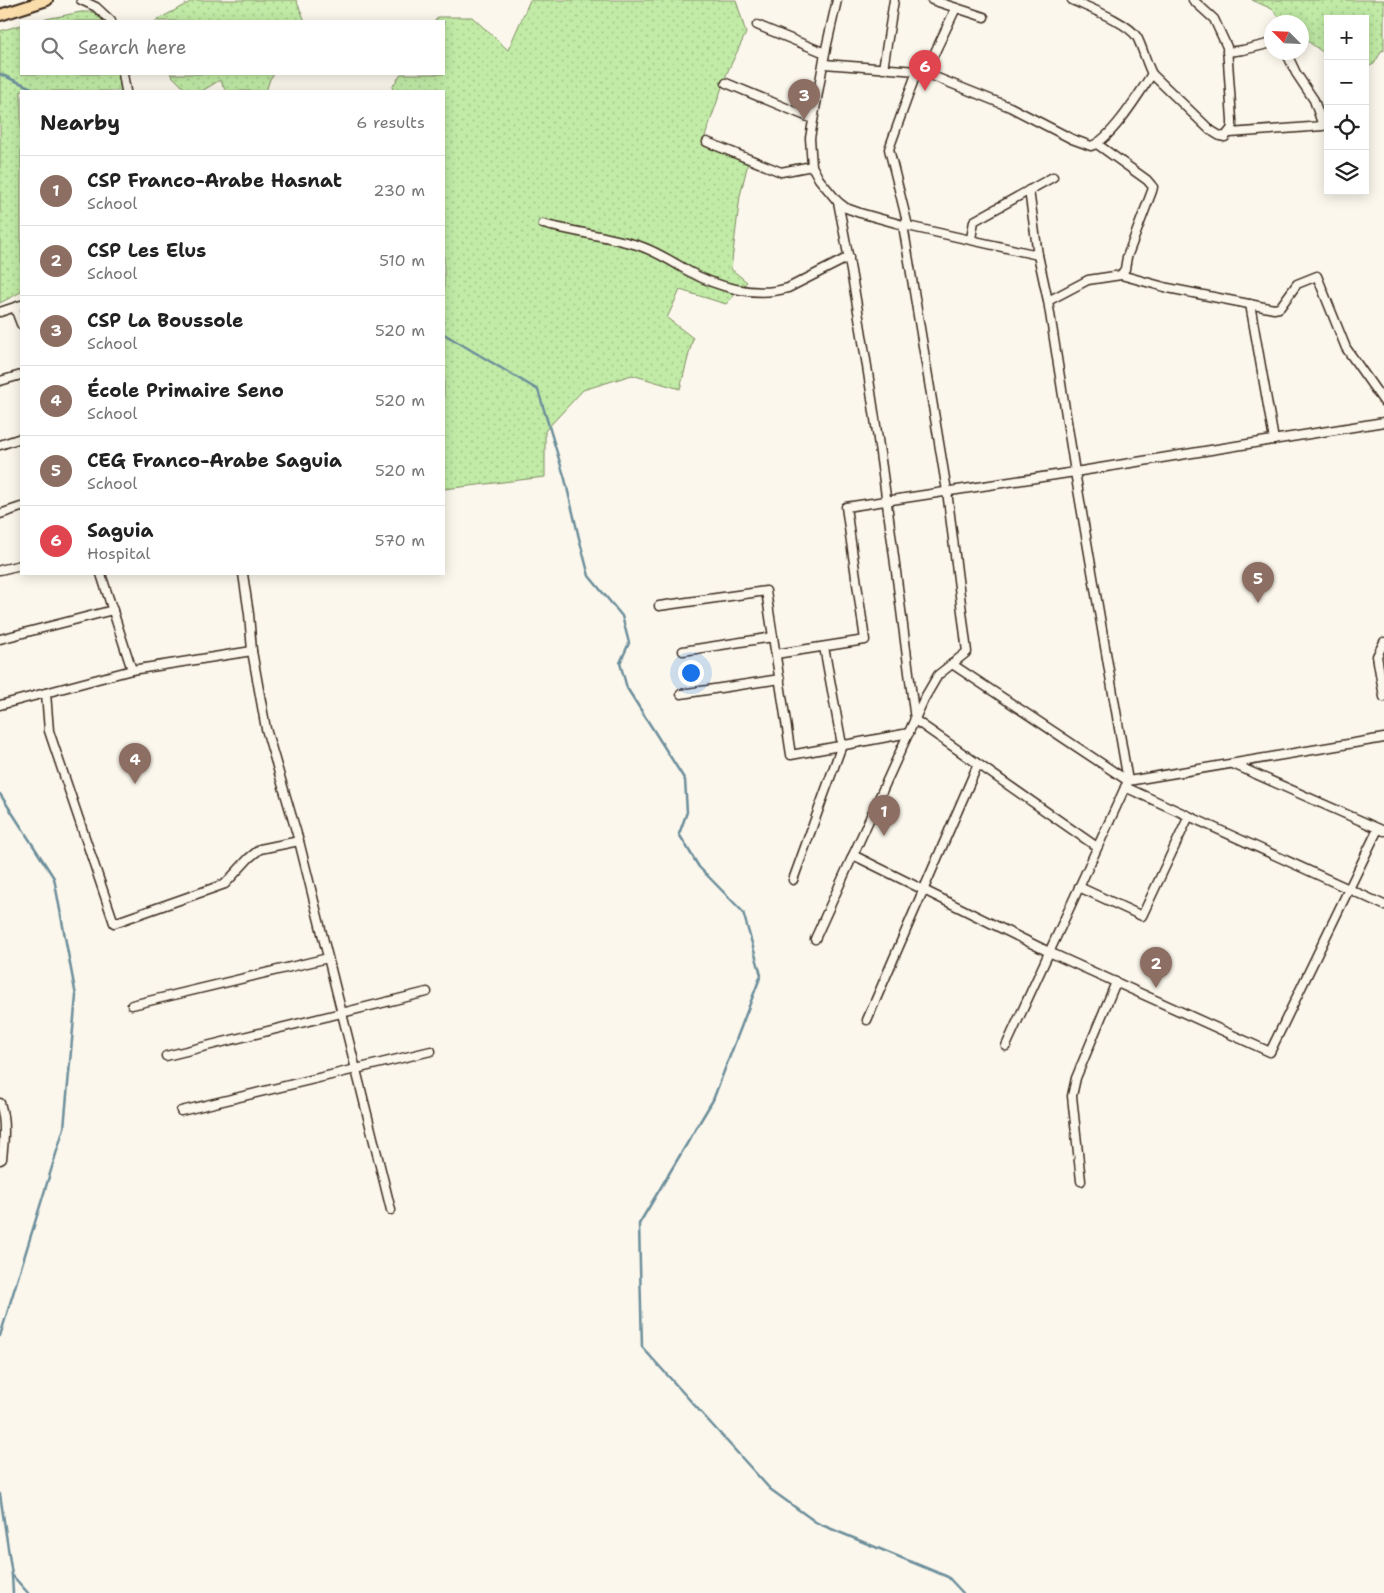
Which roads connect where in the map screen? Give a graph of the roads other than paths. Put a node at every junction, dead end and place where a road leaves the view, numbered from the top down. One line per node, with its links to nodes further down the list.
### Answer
1 (47, 0): 9 (main road)
2 (80, 0): 11 (street)
3 (837, 0): 15 (street)
4 (894, 0): 18 (street)
5 (932, 0): 8 (street)
6 (1072, 0): 20 (street)
7 (1193, 0): 14 (street)
8 (956, 8): 10 (street); 19 (street)
9 (0, 16)
10 (984, 17)
11 (110, 20)
12 (757, 25): 15 (street)
13 (1264, 44): 14 (street)
14 (1227, 52): 25 (street)
15 (825, 53): 17 (street)
16 (1290, 60): 25 (street)
17 (824, 64): 18 (street); 24 (street)
18 (883, 68): 19 (street)
19 (921, 72): 27 (street); 33 (street)
20 (1152, 74): 25 (street); 27 (street)
21 (123, 75): 23 (street)
22 (726, 83): 24 (street)
23 (126, 90)
24 (813, 119): 28 (street)
25 (1230, 133)
26 (707, 142): 28 (street)
27 (1097, 144): 37 (street)
28 (812, 166): 31 (street)
29 (1053, 177): 30 (street)
30 (1029, 190): 34 (street); 35 (street)
31 (838, 202): 33 (street); 36 (street)
32 (543, 224): 36 (street)
33 (906, 226): 34 (street); 50 (street)
34 (971, 240): 35 (street)
35 (1038, 255): 38 (street)
36 (849, 257): 51 (street)
37 (1121, 276): 38 (street); 39 (street)
38 (1048, 301): 49 (street)
39 (1250, 304): 44 (street); 47 (street)
40 (18, 306): 41 (street)
41 (0, 312)
42 (20, 375): 43 (street)
43 (0, 381)
44 (1384, 402)
45 (1384, 422): 47 (street)
46 (20, 438): 48 (street)
47 (1274, 440): 49 (street)
48 (0, 445)
49 (1075, 472): 50 (street); 80 (street)
50 (946, 491): 51 (street); 67 (street)
51 (887, 500): 63 (street); 74 (street)
52 (20, 507): 53 (street)
53 (0, 514)
54 (20, 565): 55 (street)
55 (0, 570)
56 (101, 575): 59 (street)
57 (243, 575): 64 (street)
58 (659, 606): 60 (street)
59 (113, 610): 61 (street); 68 (street)
60 (773, 637): 65 (street); 66 (street)
61 (0, 639)
62 (1384, 642): 72 (street)
63 (824, 647): 66 (street); 77 (street)
64 (252, 650): 68 (street); 83 (street)
65 (683, 651)
66 (776, 654): 69 (street)
67 (952, 664): 74 (street); 80 (street)
68 (132, 670): 70 (street)
69 (780, 679): 71 (street); 77 (street)
70 (46, 692): 73 (street); 83 (street)
71 (681, 694)
72 (1384, 696)
73 (0, 705)
74 (915, 720): 75 (street); 78 (street)
75 (909, 733): 77 (street); 85 (street)
76 (1384, 738): 79 (street)
77 (842, 745): 86 (street)
78 (978, 764): 84 (street); 89 (street)
79 (1232, 764): 80 (street); 82 (street)
80 (1127, 784): 81 (street); 84 (street)
81 (1188, 816): 87 (street); 88 (street)
82 (1381, 830): 88 (street)
83 (299, 841): 93 (street)
84 (1098, 847): 87 (street)
85 (853, 855): 89 (street); 91 (street)
86 (793, 880)
87 (1079, 887): 92 (street)
88 (1349, 889): 90 (street); 94 (street)
89 (924, 890): 92 (street); 98 (street)
90 (1384, 905)
91 (815, 939)
92 (1049, 952): 94 (street); 99 (street)
93 (328, 958): 96 (street); 97 (street)
94 (1116, 982): 106 (street)
95 (427, 992): 97 (street)
96 (132, 1005)
97 (342, 1013): 101 (street); 102 (street)
98 (867, 1020)
99 (1006, 1046)
100 (431, 1051): 102 (street)
101 (166, 1056)
102 (356, 1069): 104 (street); 107 (street)
103 (0, 1103): 105 (street)
104 (181, 1112)
105 (0, 1160)
106 (1081, 1181)
107 (391, 1210)

